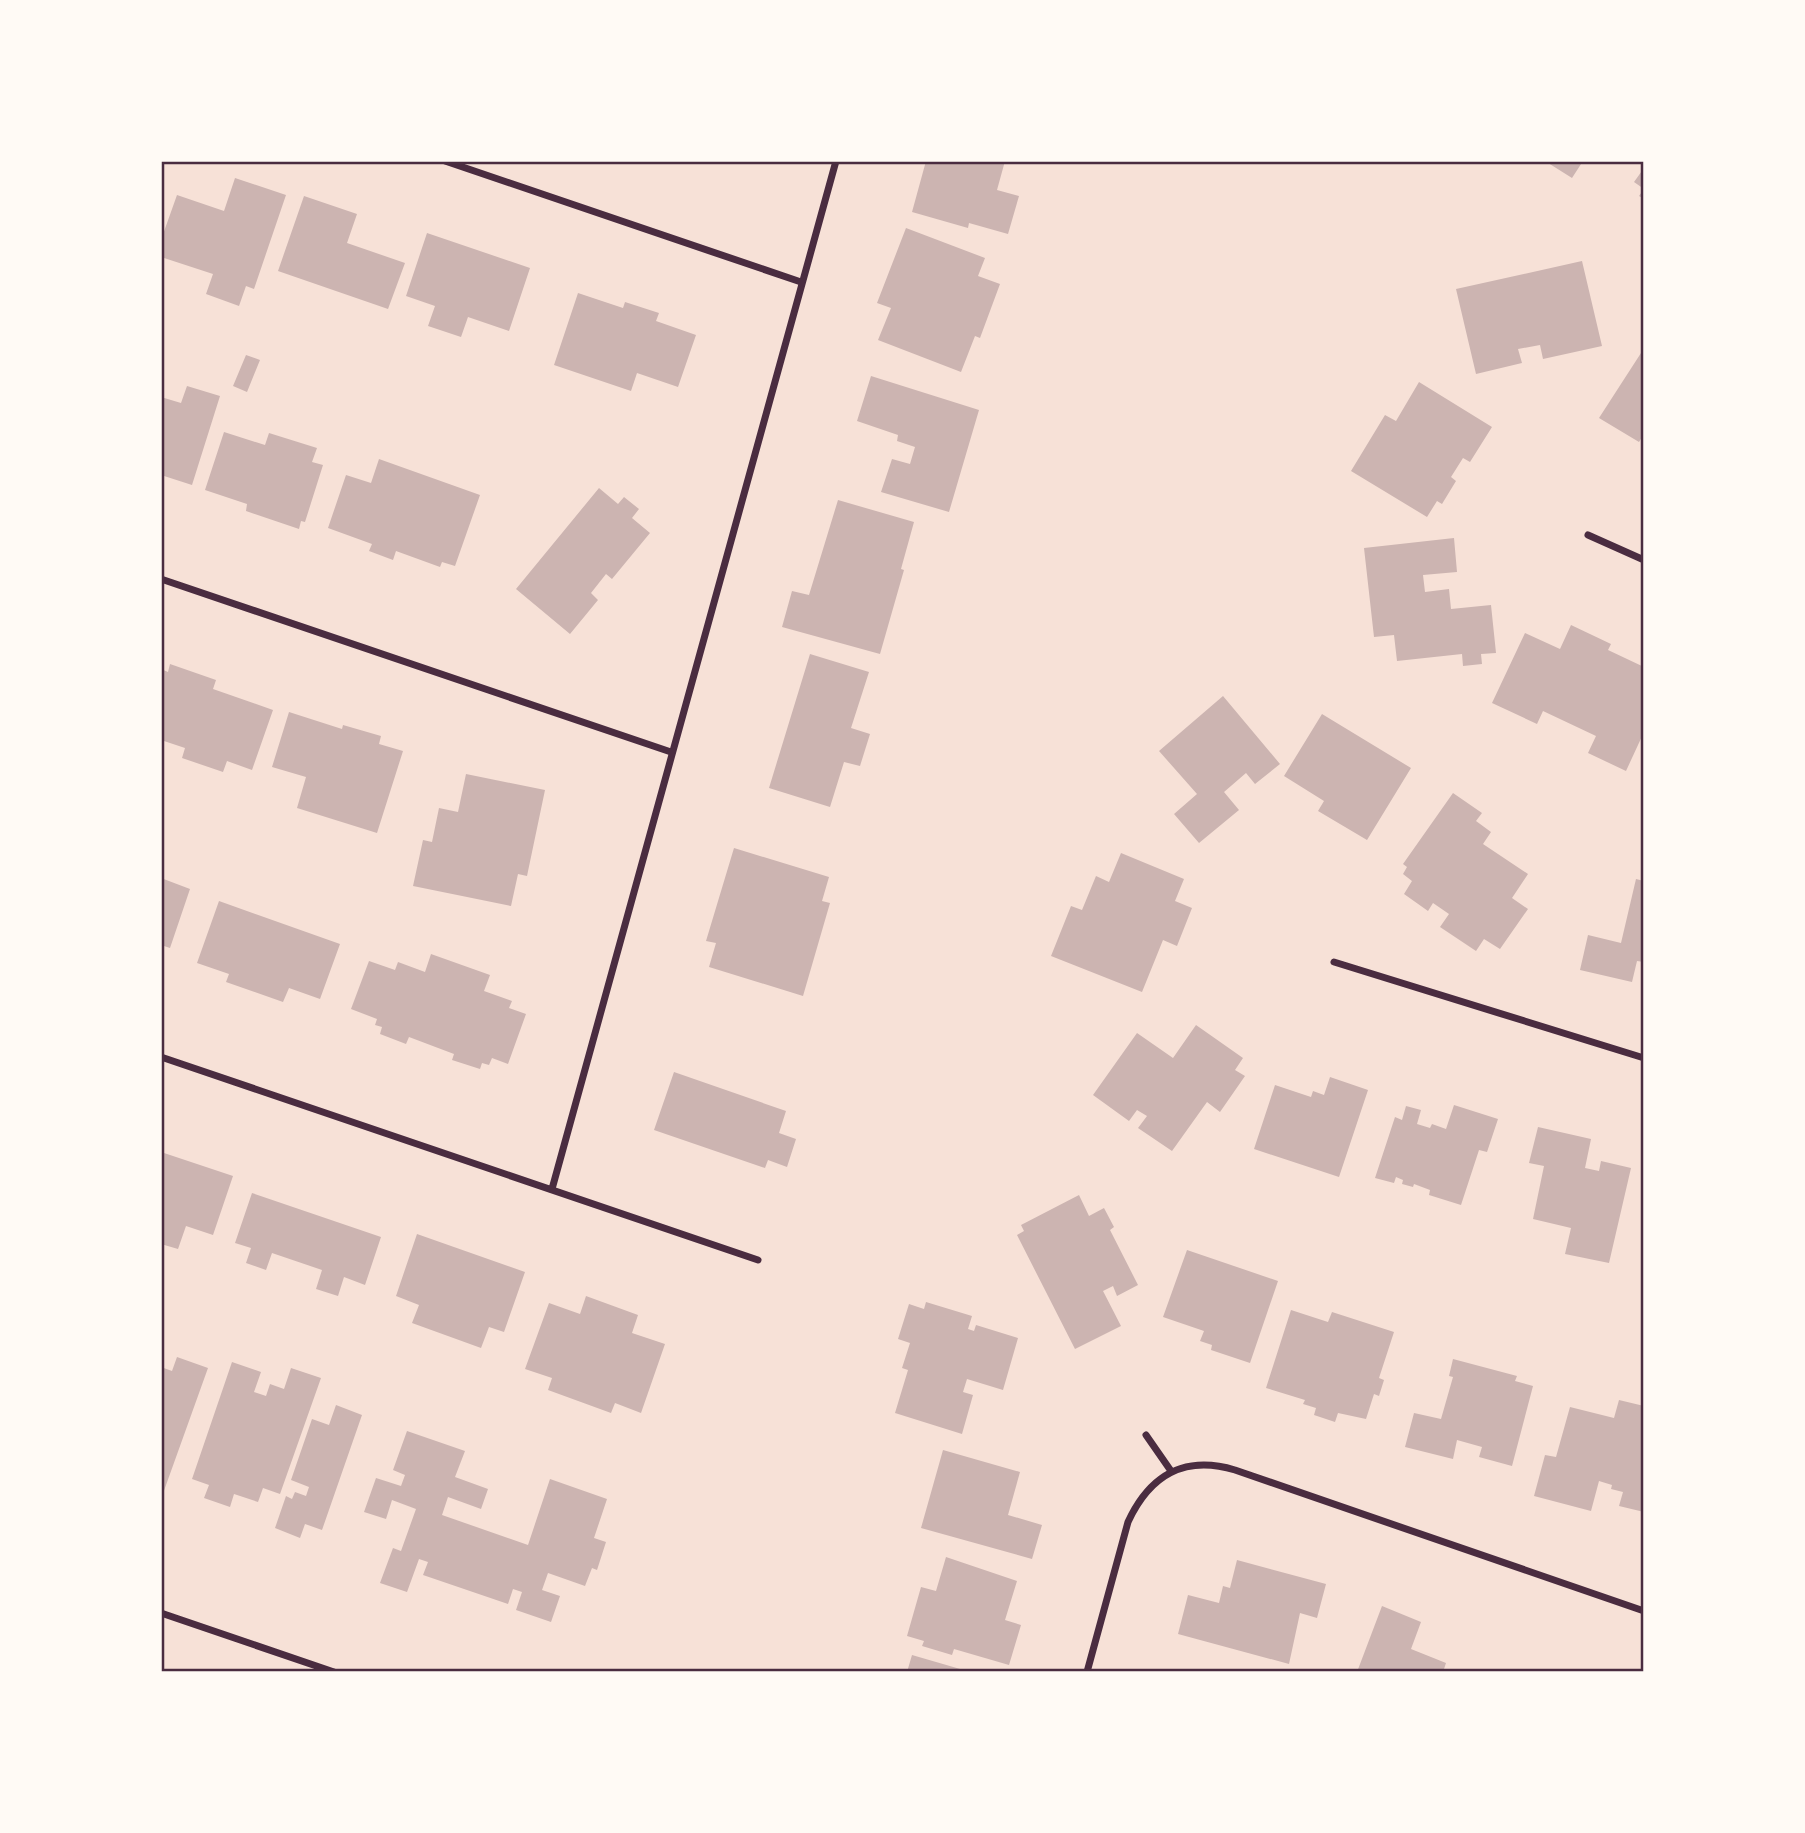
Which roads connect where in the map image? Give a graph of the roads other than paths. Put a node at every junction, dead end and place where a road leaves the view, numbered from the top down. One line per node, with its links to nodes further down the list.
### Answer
1 (444, 161): 3 (street)
2 (836, 161): 3 (street)
3 (801, 282): 7 (street)
4 (1588, 535): 5 (street)
5 (1644, 561)
6 (161, 579): 7 (street)
7 (671, 752): 11 (street)
8 (1334, 962): 10 (street)
9 (161, 1057): 11 (street)
10 (1644, 1058)
11 (552, 1189): 12 (street)
12 (758, 1260)
13 (1146, 1435): 14 (street)
14 (1171, 1471): 15 (street); 18 (street)
15 (1644, 1611)
16 (161, 1613): 17 (street)
17 (334, 1672)
18 (1087, 1672)

